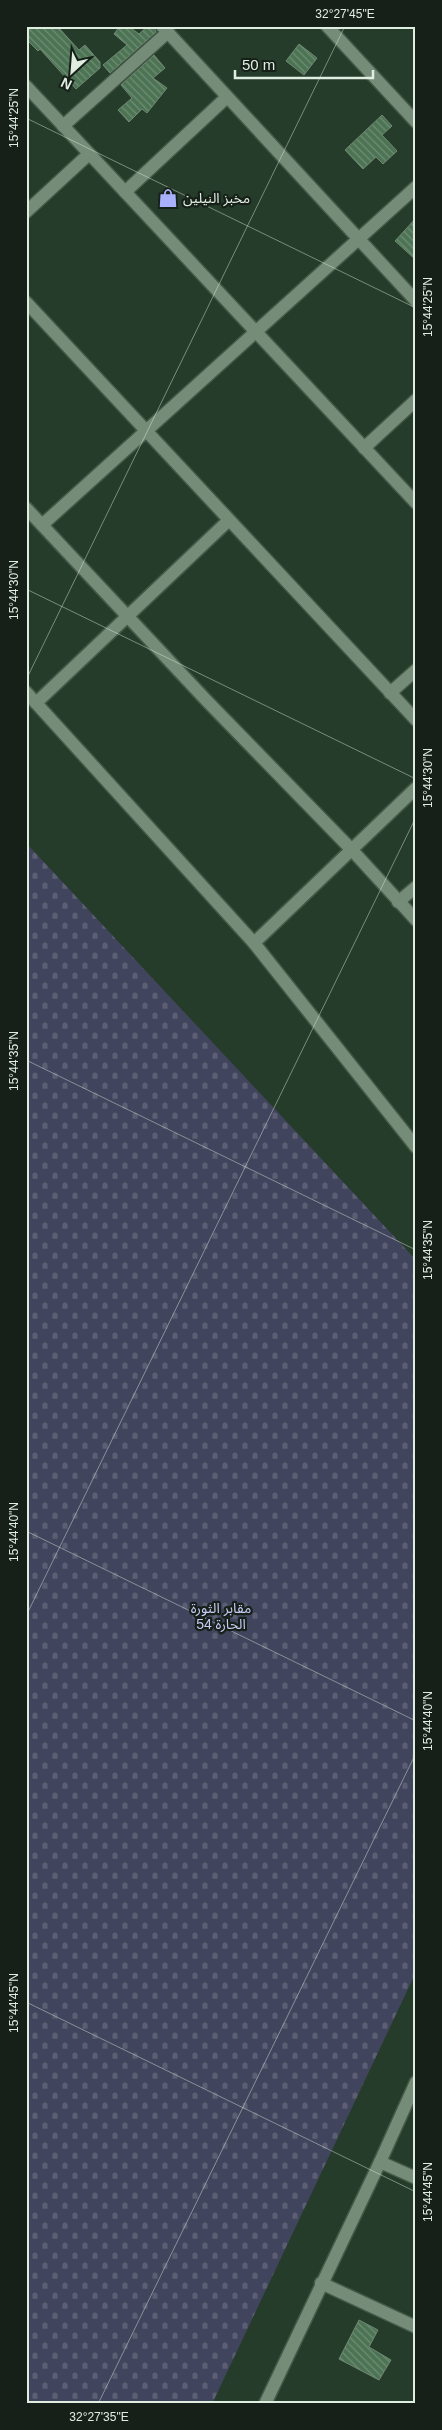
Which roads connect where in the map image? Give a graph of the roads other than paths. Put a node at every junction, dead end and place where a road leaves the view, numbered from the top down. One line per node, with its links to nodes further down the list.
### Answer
1 (327, 26): 5 (street)
2 (165, 29): 4 (street); 6 (street)
3 (26, 86): 6 (street)
4 (227, 97): 9 (street); 11 (street)
5 (416, 122)
6 (63, 126): 7 (street)
7 (89, 154): 9 (street); 10 (street)
8 (416, 187): 11 (street)
9 (125, 192): 14 (street)
10 (26, 212)
11 (358, 239): 12 (street); 14 (street)
12 (416, 300)
13 (26, 302): 16 (street)
14 (255, 332): 16 (street); 17 (street)
15 (416, 400): 17 (street)
16 (146, 431): 20 (street); 21 (street)
17 (364, 448): 18 (street)
18 (416, 503)
19 (26, 508): 21 (street)
20 (228, 521): 22 (street); 25 (street)
21 (42, 524): 22 (street)
22 (128, 616): 26 (street); 29 (street)
23 (416, 670): 25 (street)
24 (26, 692): 26 (street)
25 (390, 693): 27 (street)
26 (36, 703): 33 (street)
27 (416, 720)
28 (416, 788): 29 (street)
29 (351, 849): 31 (street); 33 (street)
30 (416, 886): 31 (street)
31 (398, 902): 32 (street)
32 (416, 920)
33 (254, 943): 34 (street)
34 (416, 1147)
35 (416, 2082): 36 (street)
36 (380, 2162): 37 (street); 38 (street)
37 (416, 2178)
38 (321, 2283): 39 (street); 40 (street)
39 (416, 2327)
40 (265, 2404)

